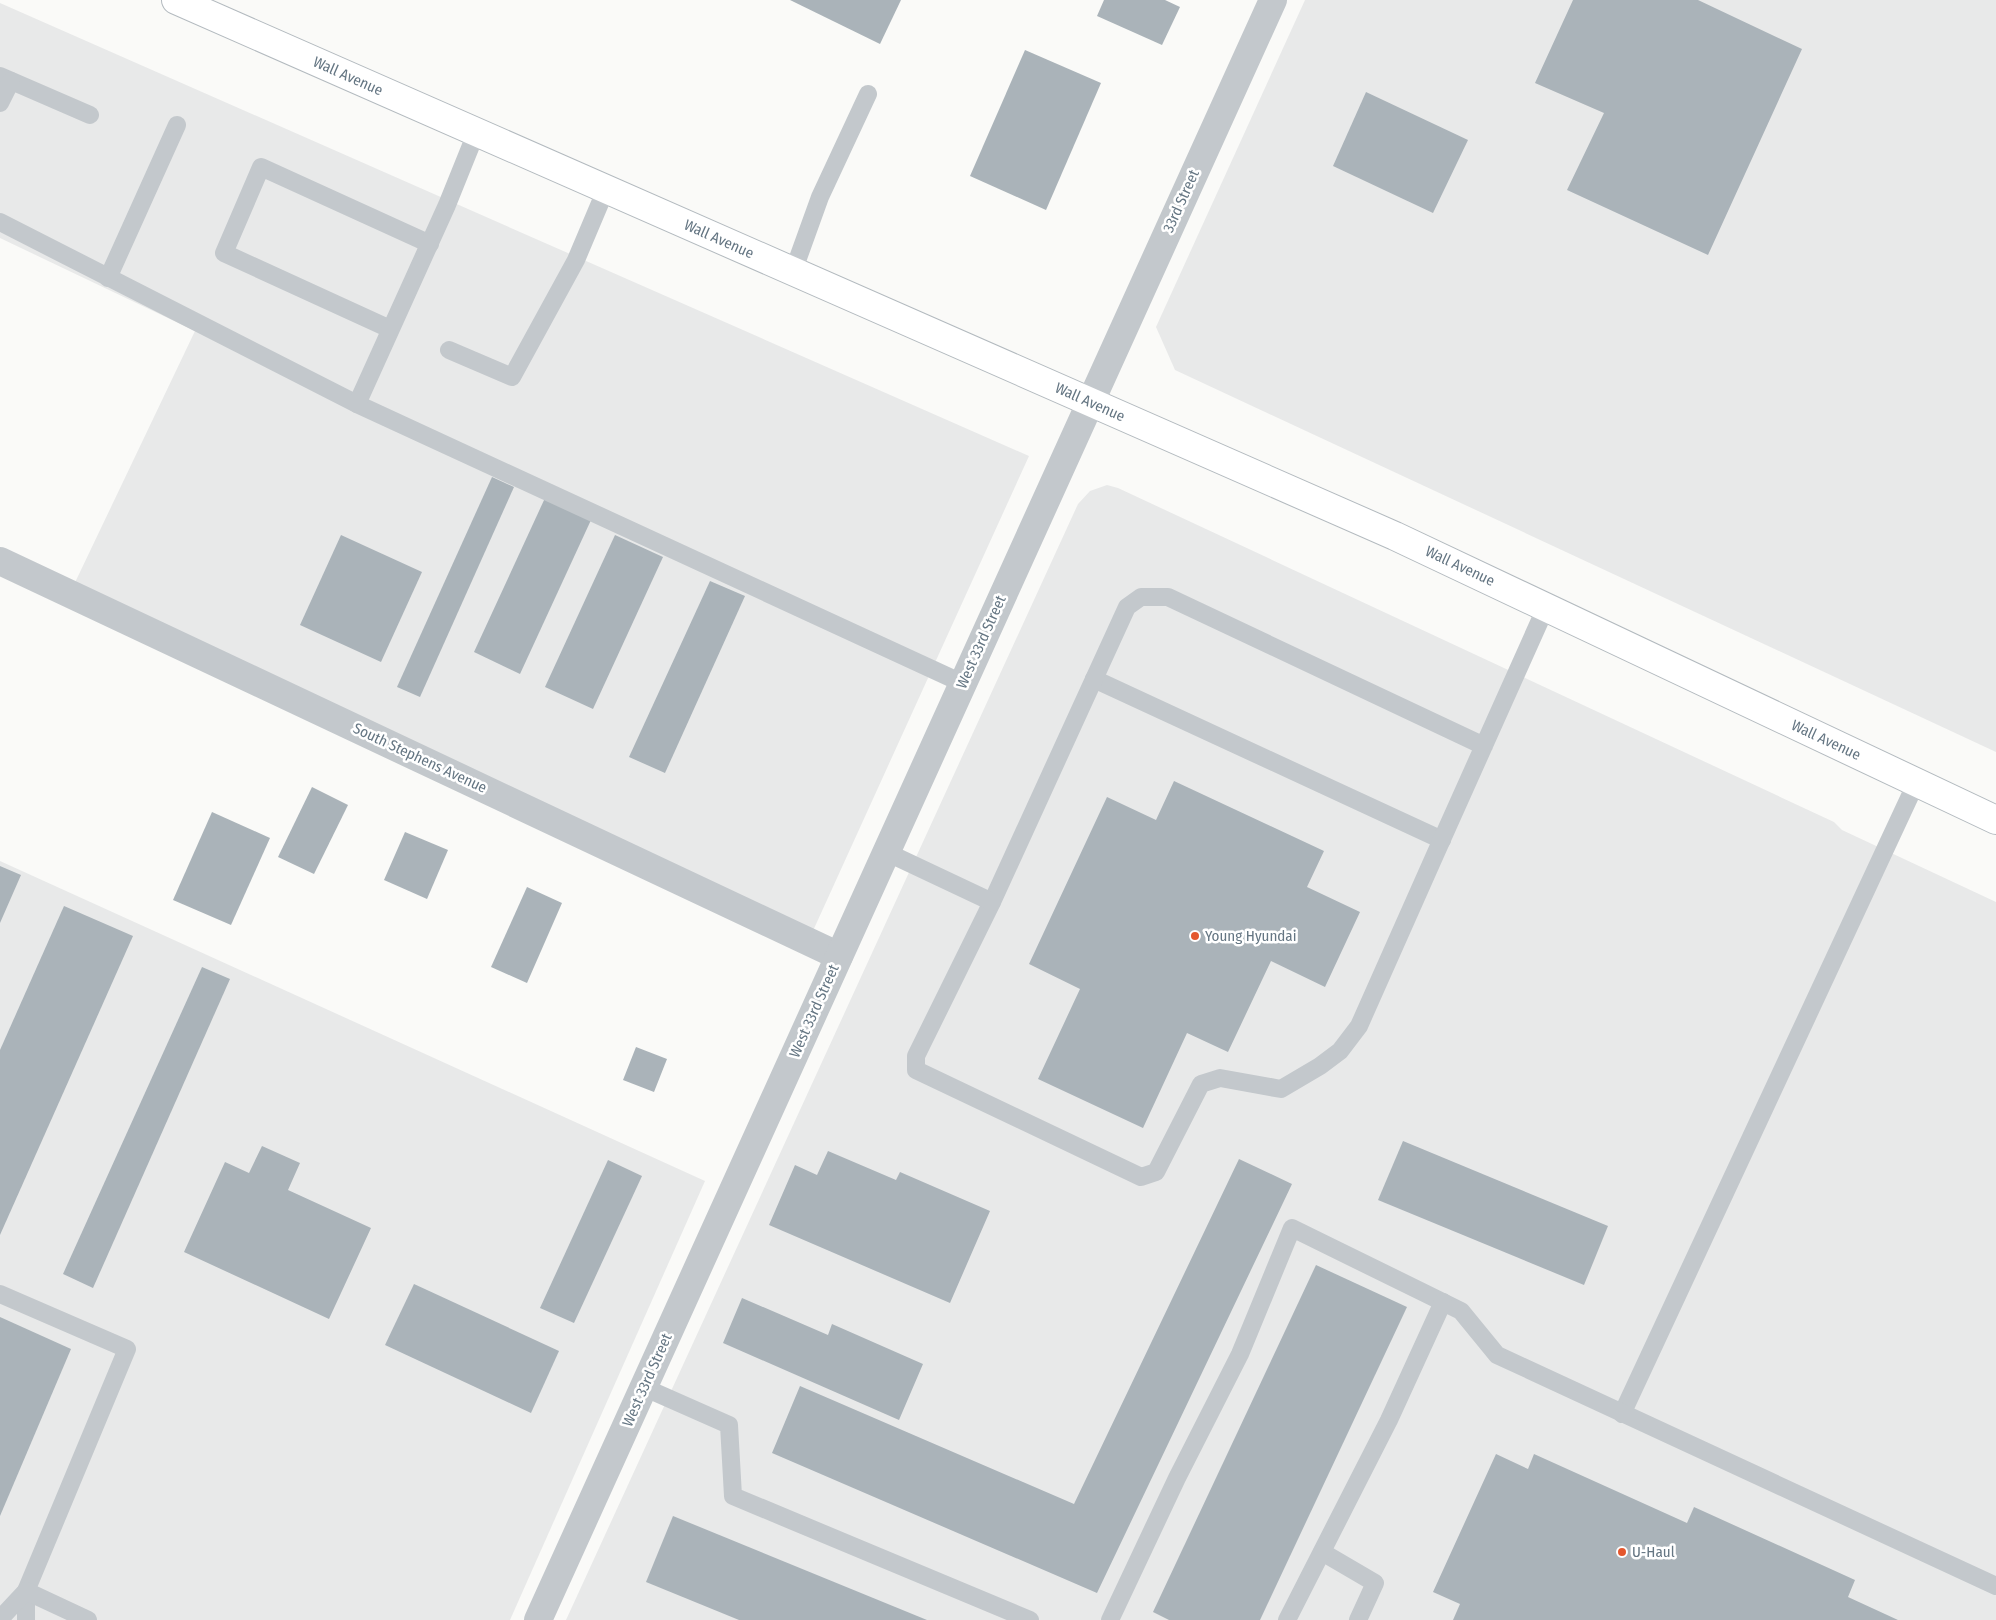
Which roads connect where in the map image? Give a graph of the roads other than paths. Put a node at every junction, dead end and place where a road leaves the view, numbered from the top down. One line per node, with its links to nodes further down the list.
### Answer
1 (176, 0): 8 (main road, Wall Avenue)
2 (1273, 0): 16 (street, 33rd Street)
3 (5, 79): 5 (lane); 6 (lane)
4 (868, 94): 12 (lane)
5 (0, 103)
6 (90, 115)
7 (177, 125): 13 (lane)
8 (476, 133): 9 (main road, Wall Avenue); 11 (lane)
9 (606, 190): 12 (main road, Wall Avenue); 15 (lane)
10 (0, 222): 13 (lane)
11 (430, 244): 14 (lane); 14 (lane)
12 (793, 272): 16 (main road, Wall Avenue)
13 (108, 278): 17 (lane)
14 (390, 329): 17 (lane)
15 (449, 350)
16 (1090, 402): 19 (main road, Wall Avenue); 21 (street, West 33rd Street)
17 (357, 404): 21 (lane)
18 (0, 560): 28 (street, South Stephens Avenue)
19 (1546, 607): 22 (lane); 23 (main road, Wall Avenue)
20 (1094, 679): 22 (lane); 25 (lane); 27 (lane)
21 (962, 684): 26 (street, West 33rd Street)
22 (1484, 746): 25 (lane)
23 (1916, 783): 24 (main road, Wall Avenue); 32 (lane)
24 (1996, 820)
25 (1442, 840): 27 (lane)
26 (886, 852): 27 (lane); 28 (street, West 33rd Street)
27 (992, 902)
28 (839, 956): 31 (street, West 33rd Street)
29 (0, 1294): 35 (lane)
30 (1443, 1302): 32 (lane); 33 (lane); 41 (lane)
31 (644, 1387): 39 (street, West 33rd Street); 40 (lane)
32 (1622, 1414): 34 (lane)
33 (1322, 1552): 42 (lane); 43 (lane)
34 (1995, 1584)
35 (26, 1591): 36 (lane); 37 (lane); 38 (lane)
36 (0, 1619)
37 (26, 1620)
38 (88, 1620)
39 (538, 1620)
40 (1030, 1620)
41 (1110, 1620)
42 (1287, 1620)
43 (1358, 1620)

